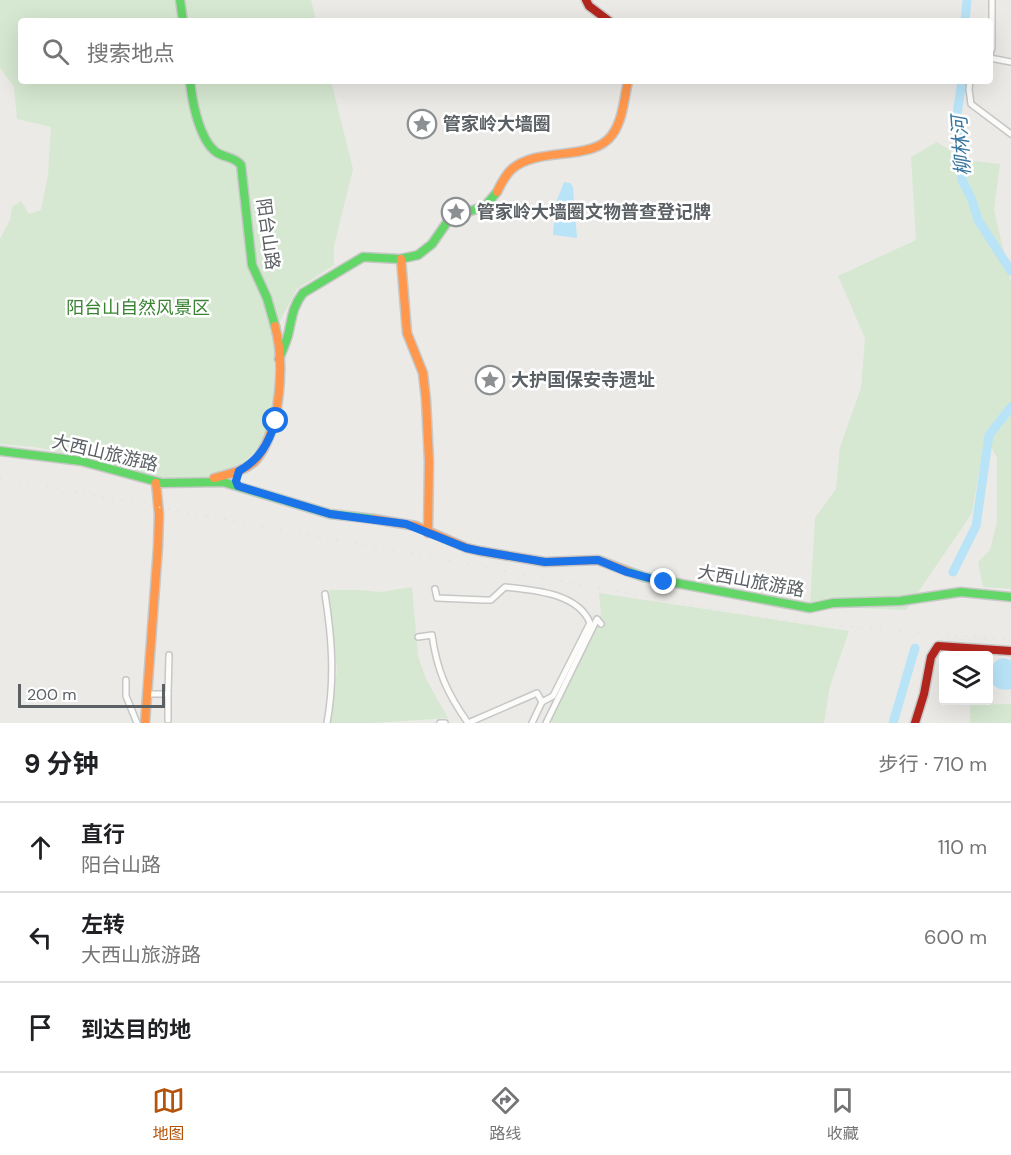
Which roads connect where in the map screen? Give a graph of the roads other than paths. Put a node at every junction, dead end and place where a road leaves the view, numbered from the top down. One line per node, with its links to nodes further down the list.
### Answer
1 (180, 0): 4 (street)
2 (586, 0): 5 (street)
3 (992, 0): 6 (street)
4 (183, 18)
5 (605, 18)
6 (992, 18)
7 (993, 57): 8 (street)
8 (1011, 62)
9 (190, 84): 14 (street, 阳台山路)
10 (627, 84): 13 (street)
11 (970, 84): 12 (street)
12 (1011, 134)
13 (401, 259): 14 (street); 20 (street)
14 (279, 359): 16 (street, 阳台山路)
15 (0, 451): 18 (street, 大西山旅游路)
16 (239, 471): 17 (street, 阳台山路); 19 (street)
17 (206, 480): 18 (street, 大西山旅游路); 19 (street, 大西山旅游路)
18 (156, 483): 29 (street)
19 (238, 486): 20 (street, 大西山旅游路)
20 (428, 533): 23 (street, 大西山旅游路)
21 (435, 589): 31 (street)
22 (325, 594): 35 (street)
23 (1011, 597)
24 (601, 624): 40 (street)
25 (418, 637): 38 (street)
26 (1011, 651): 41 (street)
27 (169, 655): 30 (street)
28 (126, 680): 33 (street)
29 (147, 694): 30 (street); 34 (street)
30 (168, 694): 32 (street)
31 (542, 702): 38 (street); 39 (street)
32 (168, 720)
33 (137, 723)
34 (145, 723)
35 (327, 723)
36 (440, 723): 37 (street)
37 (445, 723)
38 (468, 723)
39 (532, 723)
40 (546, 723)
41 (915, 723)

